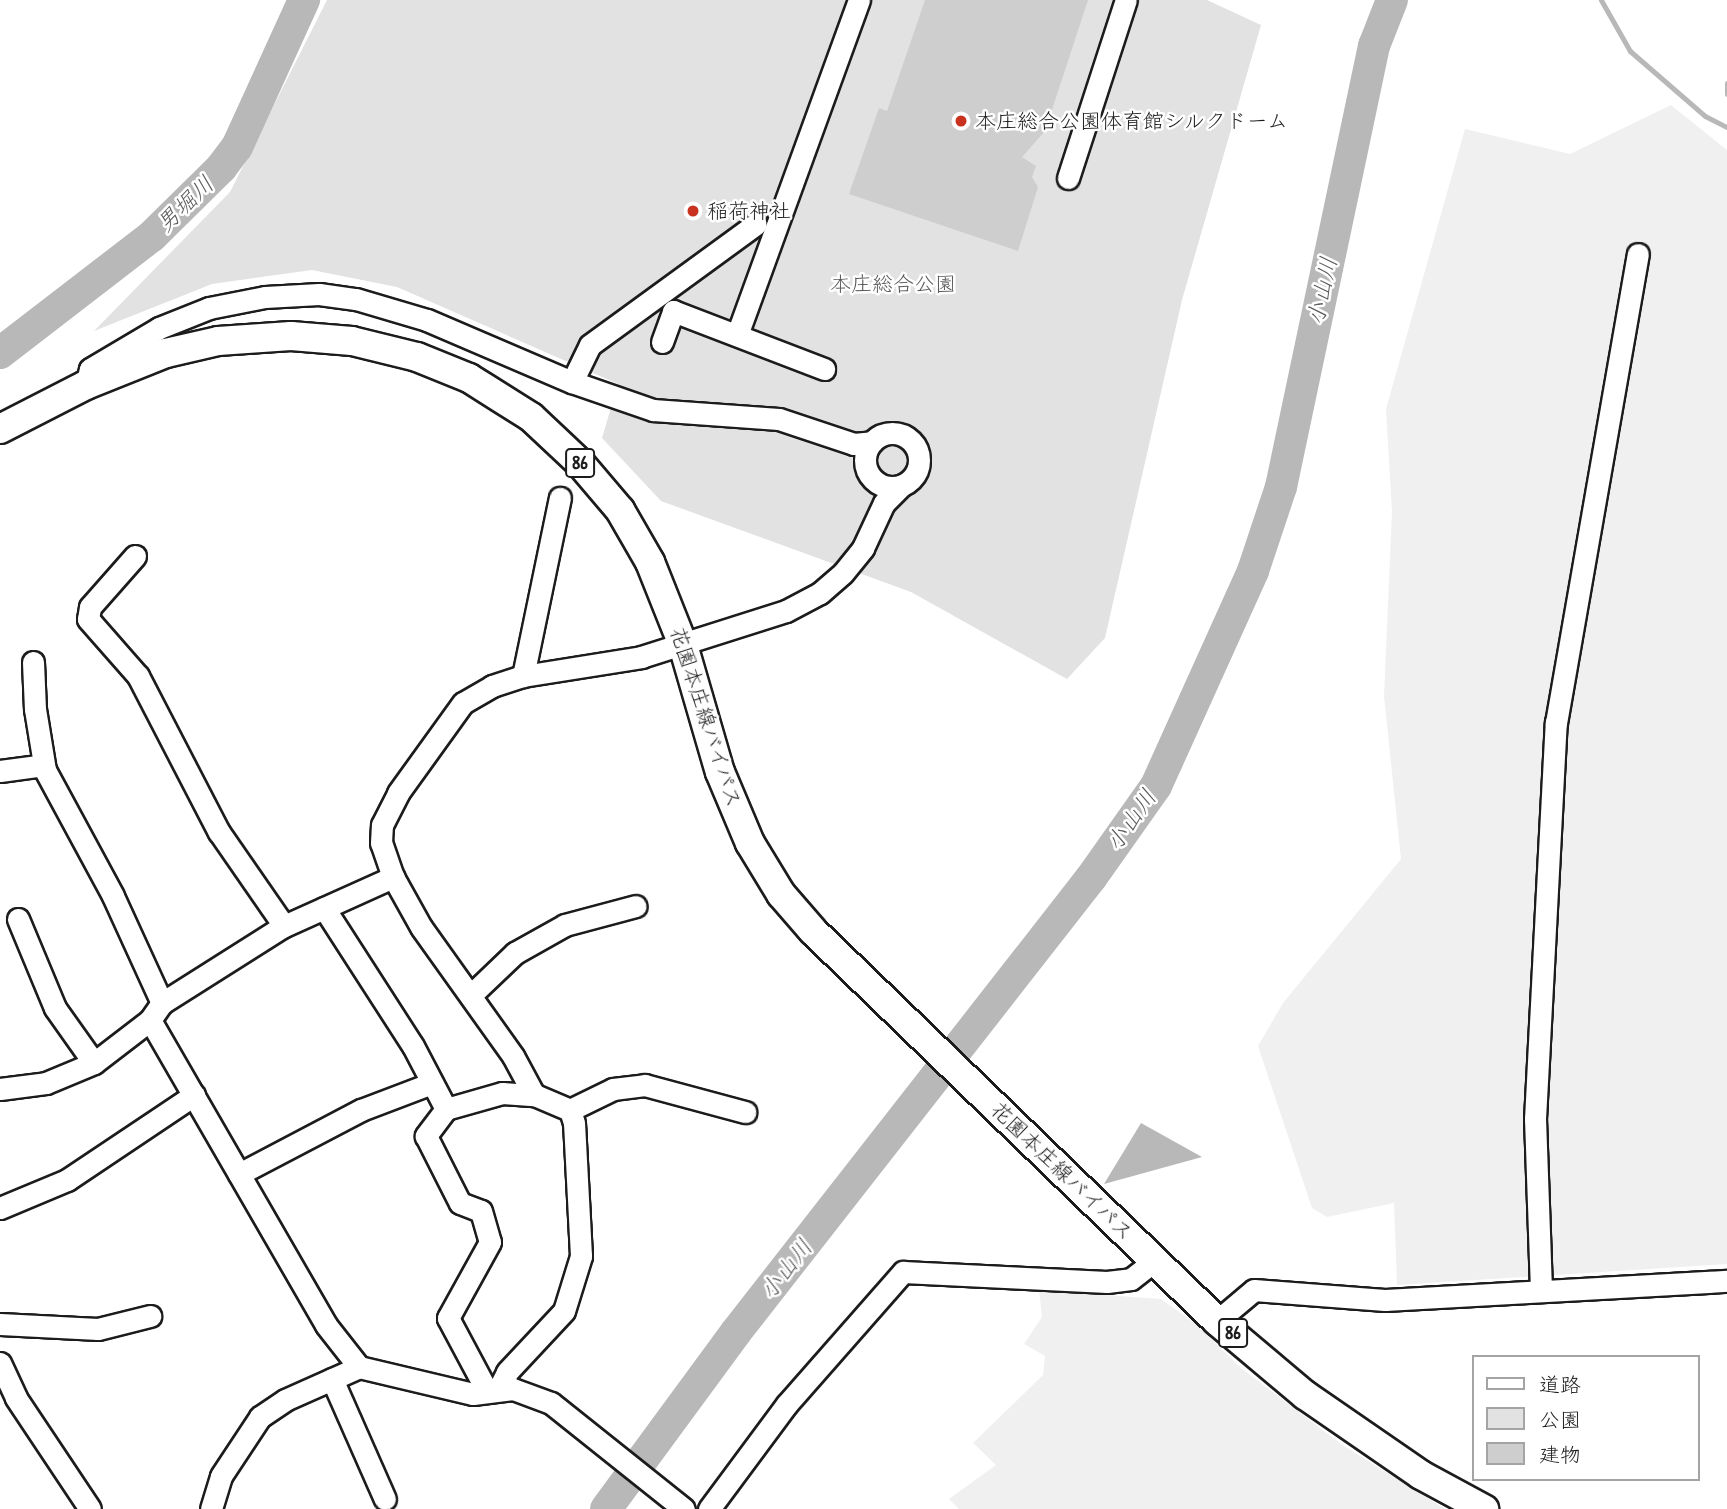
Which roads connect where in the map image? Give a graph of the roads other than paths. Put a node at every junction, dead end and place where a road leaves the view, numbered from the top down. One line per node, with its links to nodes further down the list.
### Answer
1 (859, 0): 6 (street)
2 (1126, 0): 3 (street)
3 (1068, 178)
4 (756, 224): 9 (street)
5 (1638, 254): 42 (street)
6 (737, 335): 7 (street); 8 (street)
7 (662, 342)
8 (824, 369)
9 (572, 382): 10 (street); 12 (street)
10 (86, 385): 11 (main road, 花園本庄線バイパス / 86); 18 (main road, 花園本庄線バイパス / 86)
11 (0, 429)
12 (864, 448): 13 (street); 14 (street)
13 (876, 482): 14 (street); 16 (street)
14 (902, 485): 16 (street)
15 (560, 498): 20 (street)
16 (884, 503): 18 (street)
17 (135, 556): 27 (street)
18 (683, 645): 20 (street); 40 (main road, 花園本庄線バイパス / 86)
19 (33, 662): 21 (street)
20 (523, 676): 23 (street)
21 (44, 765): 22 (street); 29 (street)
22 (0, 771)
23 (393, 877): 25 (street); 28 (street)
24 (636, 906): 28 (street)
25 (324, 908): 27 (street); 31 (street)
26 (18, 919): 30 (street)
27 (284, 926): 29 (street)
28 (471, 995): 34 (street)
29 (156, 1012): 30 (street); 33 (street)
30 (94, 1063): 32 (street)
31 (432, 1083): 35 (street); 38 (street)
32 (0, 1088)
33 (194, 1095): 38 (street); 39 (street)
34 (534, 1095): 35 (street); 36 (street)
35 (446, 1109): 46 (street)
36 (570, 1110): 37 (street); 51 (street)
37 (746, 1112)
38 (239, 1174): 48 (street)
39 (0, 1208)
40 (1155, 1260): 44 (main road, 花園本庄線バイパス / 86); 56 (street)
41 (1727, 1280): 42 (street)
42 (1541, 1290): 44 (street)
43 (150, 1316): 45 (street)
44 (1217, 1321): 57 (main road, 花園本庄線バイパス / 86)
45 (0, 1324)
46 (470, 1362): 50 (street); 51 (street)
47 (0, 1363): 53 (street)
48 (359, 1367): 49 (street); 50 (street)
49 (332, 1379): 52 (street); 54 (street)
50 (445, 1389): 51 (street)
51 (492, 1391): 55 (street)
52 (385, 1499)
53 (90, 1509)
54 (211, 1509)
55 (684, 1509)
56 (709, 1509)
57 (1484, 1509)

